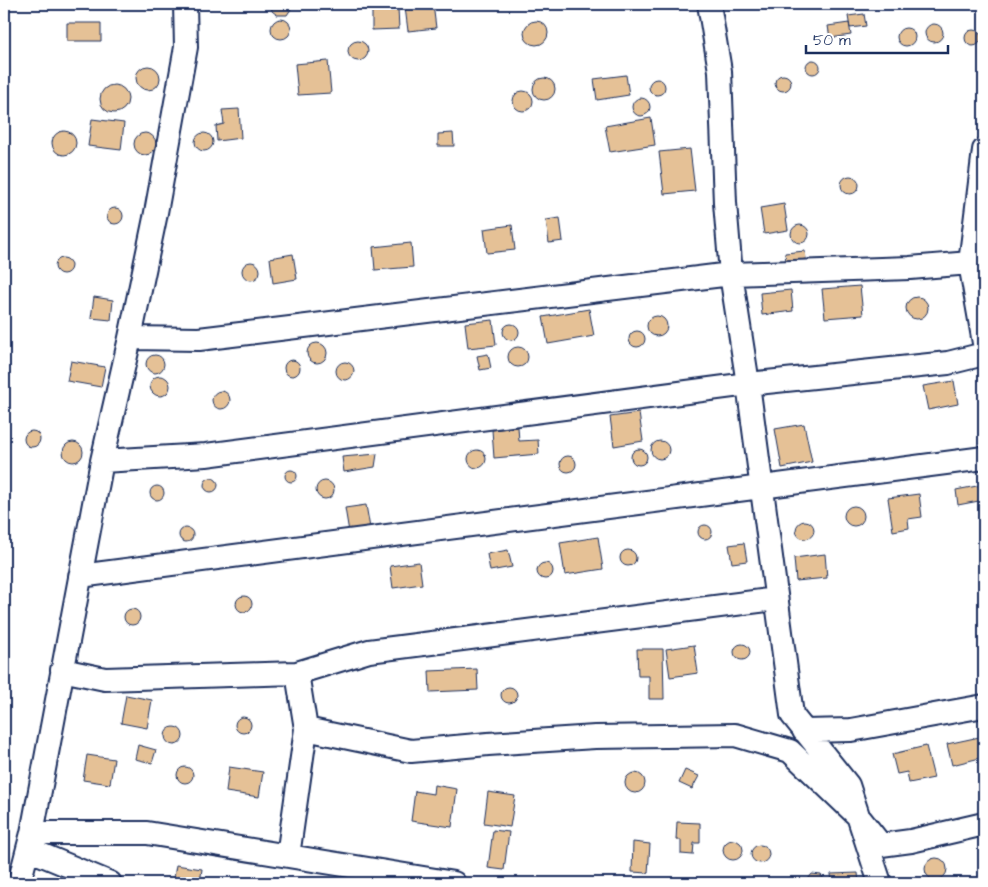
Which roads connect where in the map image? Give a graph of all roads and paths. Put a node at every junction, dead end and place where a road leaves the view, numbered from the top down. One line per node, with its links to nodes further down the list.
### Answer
1 (185, 4): 6 (street)
2 (709, 4): 5 (street)
3 (984, 150): 4 (street)
4 (977, 260): 5 (street); 7 (street)
5 (731, 274): 6 (street); 9 (street)
6 (130, 338): 11 (street)
7 (984, 343)
8 (984, 354): 9 (street)
9 (748, 384): 11 (street); 12 (street)
10 (984, 458): 12 (street)
11 (102, 461): 13 (street)
12 (762, 486): 13 (street); 14 (street)
13 (80, 576): 15 (street)
14 (776, 599): 16 (street); 19 (street)
15 (62, 670): 16 (street); 22 (street)
16 (297, 673): 18 (street)
17 (984, 706): 19 (street)
18 (306, 729): 20 (street); 23 (street)
19 (804, 731): 20 (street)
20 (858, 816): 21 (street); 27 (street)
21 (984, 824)
22 (30, 841): 23 (street); 24 (street); 25 (street)
23 (288, 856): 26 (street)
24 (19, 883)
25 (110, 883)
26 (454, 883)
27 (880, 883)

